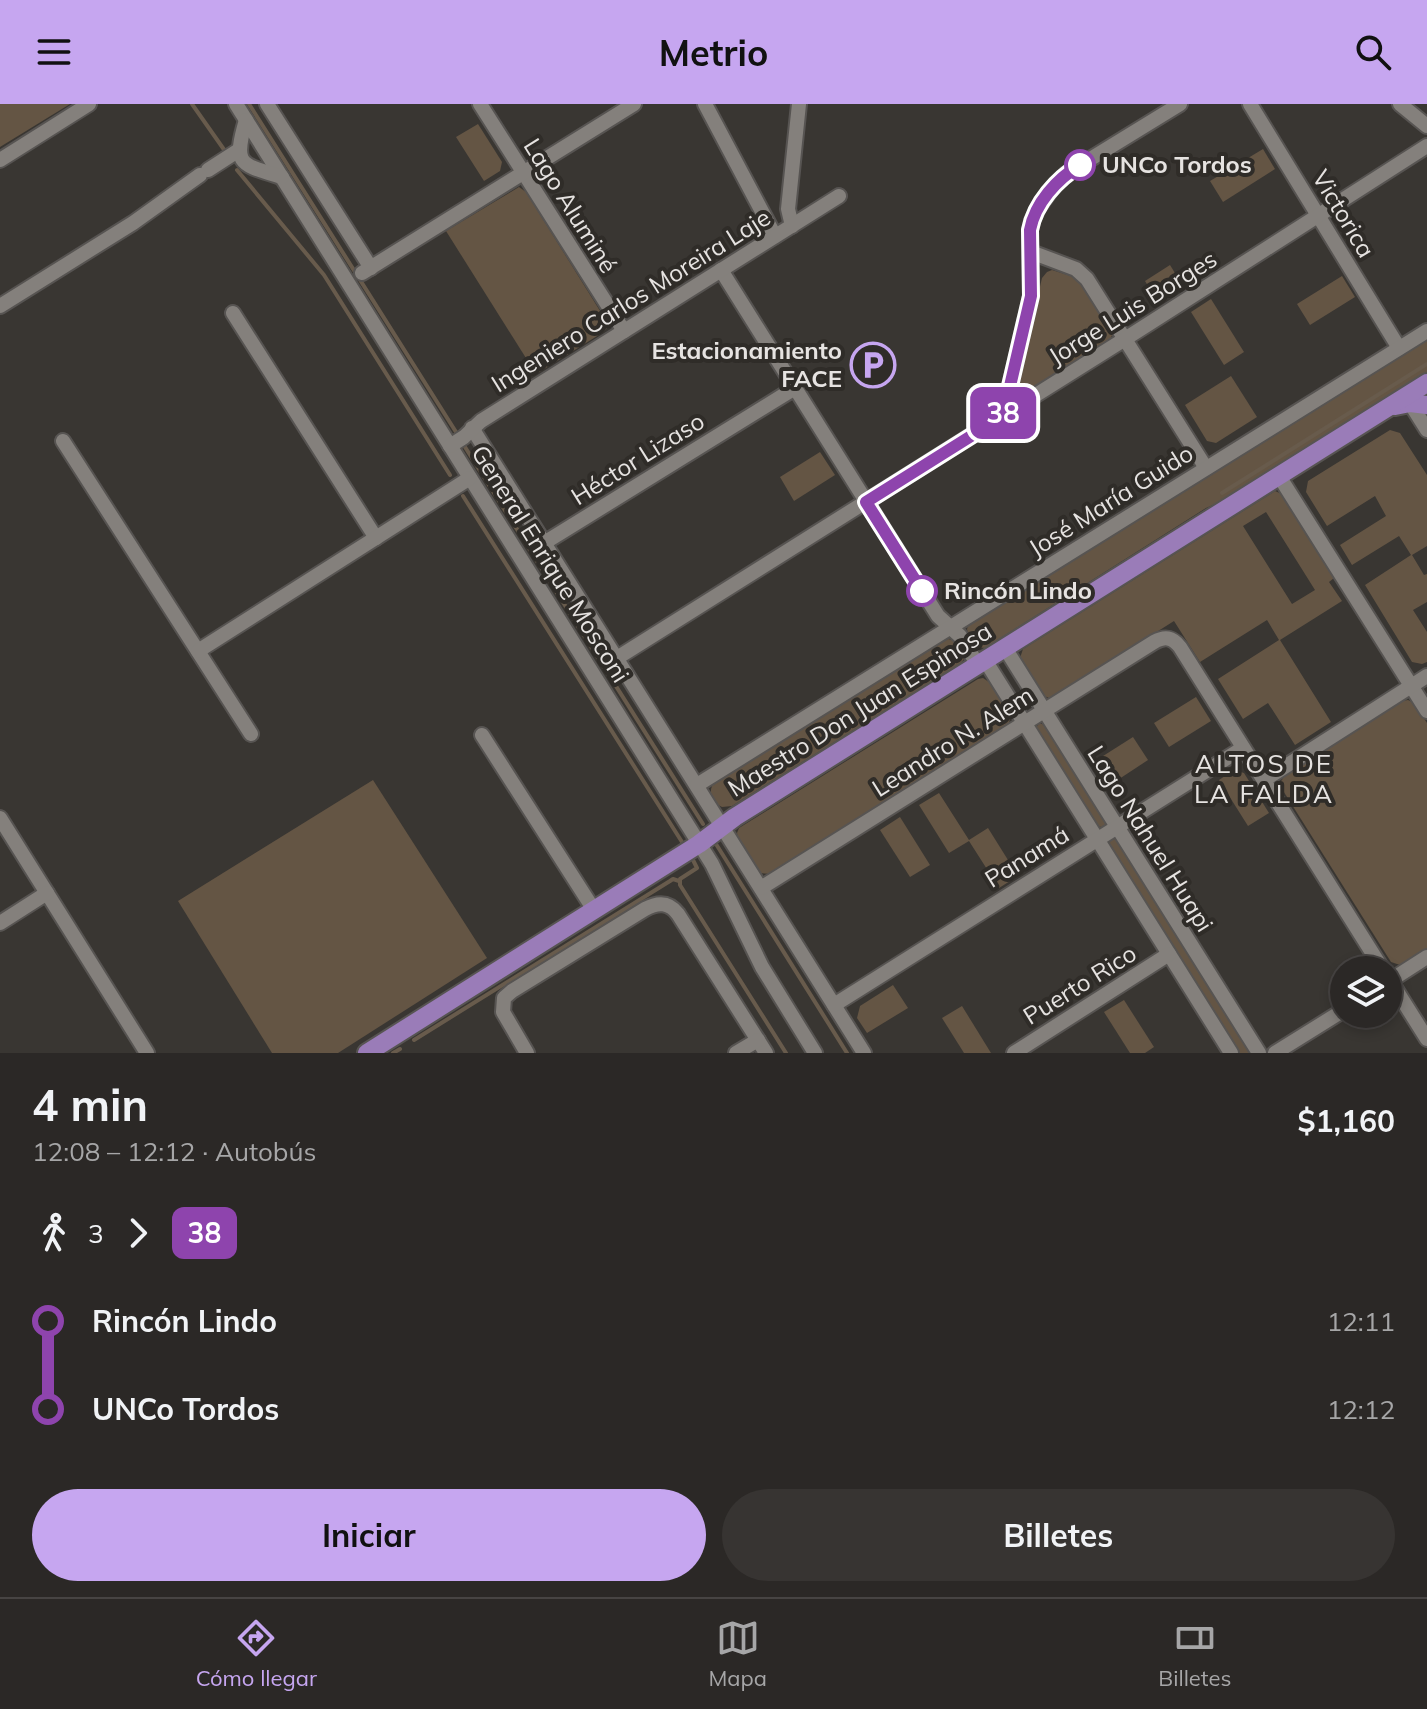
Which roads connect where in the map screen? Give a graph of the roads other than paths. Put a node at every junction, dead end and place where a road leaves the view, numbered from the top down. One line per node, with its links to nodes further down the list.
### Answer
1 (89, 104): 16 (street)
2 (236, 104): 12 (street, General Enrique Mosconi)
3 (267, 104): 17 (street)
4 (480, 104): 17 (street, Lago Aluminé)
5 (634, 104): 17 (street)
6 (705, 104): 22 (street)
7 (799, 104): 21 (street)
8 (1180, 104): 23 (street)
9 (1250, 104): 20 (street, Victorica)
10 (1400, 104): 13 (street)
11 (1416, 104): 13 (street)
12 (246, 120): 15 (street); 18 (street, General Enrique Mosconi)
13 (1427, 126)
14 (1427, 146): 20 (street, Jorge Luis Borges)
15 (239, 150): 18 (street); 25 (street)
16 (0, 160)
17 (523, 173): 27 (street, Lago Aluminé)
18 (282, 177): 39 (street, General Enrique Mosconi)
19 (839, 196): 21 (street, Ingeniero Carlos Moreira Laje)
20 (1318, 216): 29 (street, Jorge Luis Borges); 30 (street, Victorica)
21 (792, 226): 22 (street, Ingeniero Carlos Moreira Laje)
22 (775, 236): 24 (street, Ingeniero Carlos Moreira Laje)
23 (1031, 252): 29 (street); 35 (street)
24 (721, 270): 27 (street, Ingeniero Carlos Moreira Laje); 32 (street, Lago Nahuel Huapi)
25 (0, 306)
26 (233, 313): 44 (street)
27 (624, 331): 36 (street, Ingeniero Carlos Moreira Laje)
28 (1427, 331): 30 (street, José María Guido)
29 (1125, 339): 35 (street, Jorge Luis Borges); 40 (street)
30 (1399, 348): 40 (street, José María Guido)
31 (1427, 383): 34 (main road, Maestro Don Juan Espinosa)
32 (795, 388): 43 (street, Lago Nahuel Huapi); 45 (street, Héctor Lizaso)
33 (1419, 404): 34 (main road, Maestro Don Juan Espinosa); 37 (street)
34 (1381, 412): 41 (main road, Maestro Don Juan Espinosa)
35 (1003, 416): 43 (street, Jorge Luis Borges)
36 (472, 428): 39 (street, Ingeniero Carlos Moreira Laje); 45 (street)
37 (1427, 430)
38 (63, 441): 48 (street)
39 (450, 446): 42 (street, General Enrique Mosconi)
40 (1206, 468): 46 (street, José María Guido)
41 (1279, 476): 47 (main road, Maestro Don Juan Espinosa); 52 (street)
42 (470, 478): 44 (street); 65 (street, General Enrique Mosconi)
43 (866, 502): 46 (street, Lago Nahuel Huapi); 49 (street, Jorge Luis Borges)
44 (376, 538): 48 (street)
45 (544, 543): 49 (street)
46 (950, 628): 50 (street, Lago Nahuel Huapi); 60 (street, José María Guido)
47 (1005, 648): 50 (main road, Maestro Don Juan Espinosa); 53 (street, Lago Nahuel Huapi)
48 (198, 651): 56 (street)
49 (617, 658): 60 (street)
50 (982, 662): 55 (street, Lago Nahuel Huapi); 62 (main road, Maestro Don Juan Espinosa)
51 (1427, 676): 52 (street)
52 (1411, 686): 54 (street); 59 (street)
53 (1044, 711): 55 (street, Leandro N. Alem); 58 (street, Leandro N. Alem); 63 (street, Lago Nahuel Huapi)
54 (1427, 711)
55 (1024, 723): 64 (street, Lago Nahuel Huapi); 66 (street, Leandro N. Alem)
56 (251, 734)
57 (482, 735): 68 (street)
58 (1243, 748): 59 (street); 63 (street, Panamá)
59 (1264, 780): 71 (street)
60 (697, 785): 62 (street)
61 (0, 818): 67 (street)
62 (722, 826): 65 (main road, Maestro Don Juan Espinosa); 66 (street)
63 (1117, 827): 64 (street, Panamá); 88 (street, Lago Nahuel Huapi)
64 (1097, 839): 70 (street, Lago Nahuel Huapi); 75 (street, Panamá)
65 (699, 844): 68 (main road, Maestro Don Juan Espinosa); 84 (street, General Enrique Mosconi)
66 (761, 888): 75 (street)
67 (47, 893): 69 (street); 79 (street)
68 (594, 910): 80 (main road, Maestro Don Juan Espinosa)
69 (0, 923)
70 (1169, 954): 86 (street, Puerto Rico); 87 (street, Lago Nahuel Huapi)
71 (1374, 956)
72 (1427, 957): 73 (street)
73 (1402, 970)
74 (1402, 1000): 77 (street)
75 (834, 1005): 85 (street)
76 (1330, 1019): 89 (street)
77 (1427, 1039)
78 (758, 1040): 81 (street); 82 (street); 83 (street)
79 (147, 1053)
80 (367, 1053)
81 (527, 1053)
82 (736, 1053)
83 (766, 1053)
84 (815, 1053)
85 (864, 1053)
86 (1014, 1053)
87 (1231, 1053)
88 (1259, 1053)
89 (1275, 1053)

